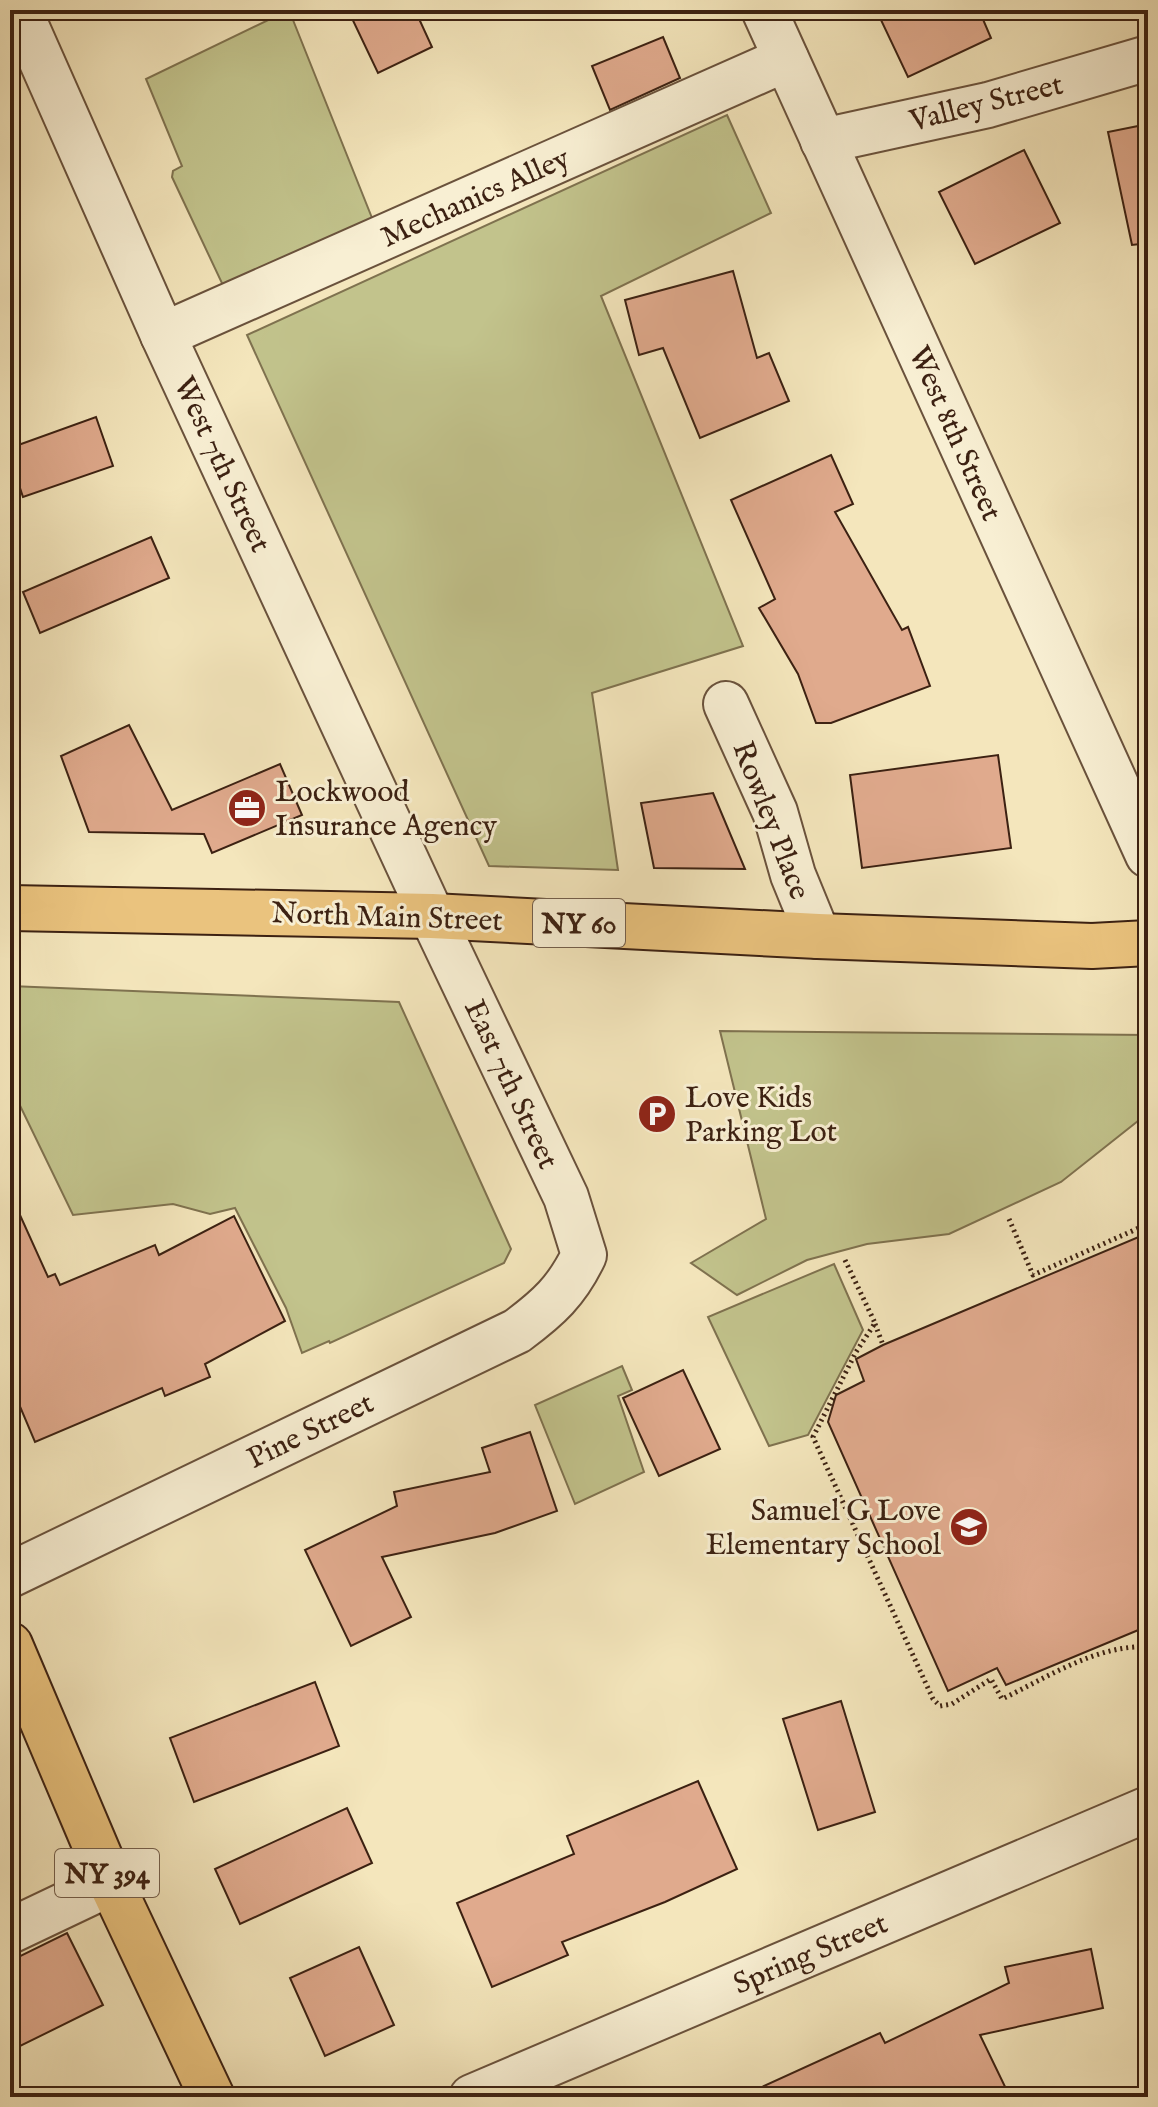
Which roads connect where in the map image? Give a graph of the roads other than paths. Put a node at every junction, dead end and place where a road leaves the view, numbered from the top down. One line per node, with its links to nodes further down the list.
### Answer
1 (764, 10): 4 (street, West 8th Street)
2 (20, 13): 6 (street, West 7th Street)
3 (1148, 58): 5 (street, Valley Street)
4 (786, 59): 5 (street, West 8th Street); 6 (street, Mechanics Alley)
5 (823, 141): 8 (street, West 8th Street)
6 (163, 335): 10 (street, West 7th Street)
7 (726, 704): 11 (street, Rowley Place)
8 (1148, 855)
9 (10, 908): 10 (main road, North Main Street / NY 60)
10 (432, 916): 11 (main road, North Main Street / NY 60); 13 (street, East 7th Street)
11 (818, 936): 12 (main road, North Main Street / NY 60)
12 (1148, 943)
13 (584, 1255): 14 (street, Pine Street)
14 (10, 1575)
15 (10, 1645): 17 (main road, NY 394)
16 (1148, 1809): 20 (street, Spring Street)
17 (111, 1883): 18 (street); 19 (main road, NY 394)
18 (10, 1931)
19 (212, 2097)
20 (472, 2097)

